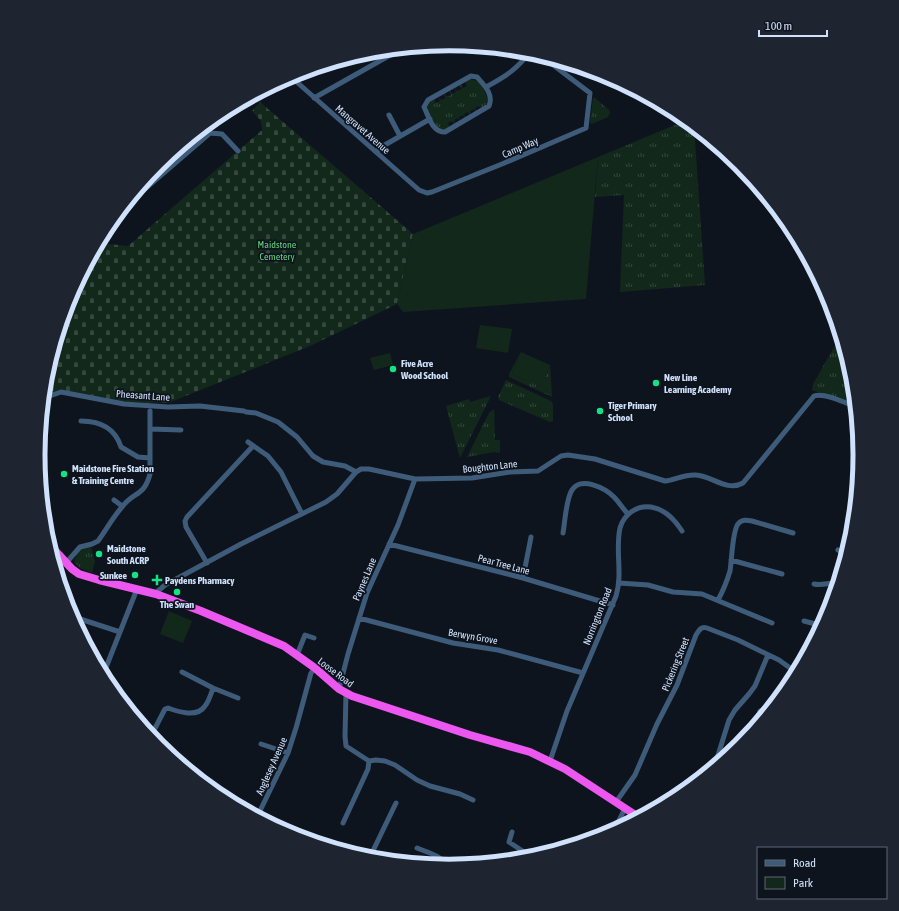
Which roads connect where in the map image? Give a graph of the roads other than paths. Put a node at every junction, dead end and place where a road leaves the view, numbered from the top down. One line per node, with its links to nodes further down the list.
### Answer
1 (390, 55): 6 (street)
2 (525, 58): 5 (street)
3 (553, 65): 13 (street, Camp Way)
4 (296, 82): 6 (street, Mangravet Avenue)
5 (486, 88): 8 (street); 8 (street)
6 (314, 98): 11 (street, Mangravet Avenue)
7 (389, 115): 9 (street)
8 (430, 119): 9 (street)
9 (400, 136): 11 (street)
10 (238, 151): 12 (street)
11 (376, 152): 13 (street, Mangravet Avenue)
12 (148, 186)
13 (427, 193)
14 (49, 396): 23 (street, Pheasant Lane)
15 (851, 405): 24 (street, Boughton Lane)
16 (150, 411): 18 (street)
17 (82, 421): 22 (street)
18 (150, 430): 19 (street); 22 (street)
19 (181, 430)
20 (248, 442): 21 (street)
21 (253, 446): 27 (street); 39 (street)
22 (150, 458): 26 (street)
23 (356, 472): 24 (street, Boughton Lane); 27 (street)
24 (415, 479): 33 (street, Paynes Lane)
25 (114, 500): 26 (street)
26 (122, 506): 38 (street)
27 (302, 514): 39 (street)
28 (628, 514): 29 (street); 30 (street); 43 (street, Norrington Road)
29 (682, 531)
30 (563, 533)
31 (793, 533): 37 (street)
32 (531, 537): 41 (street)
33 (389, 544): 41 (street, Pear Tree Lane); 49 (street, Paynes Lane)
34 (838, 550): 35 (street)
35 (842, 552)
36 (58, 554): 38 (highway, Loose Road)
37 (731, 560): 40 (street); 47 (street)
38 (66, 563): 45 (highway, Loose Road)
39 (207, 563): 46 (street)
40 (782, 574)
41 (523, 578): 48 (street, Pear Tree Lane)
42 (834, 582): 44 (street)
43 (619, 583): 47 (street); 48 (street, Norrington Road)
44 (814, 584)
45 (137, 589): 46 (highway, Loose Road); 54 (street)
46 (156, 594): 56 (highway, Loose Road)
47 (718, 600): 52 (street)
48 (613, 605): 62 (street, Norrington Road)
49 (359, 618): 62 (street, Berwyn Grove); 64 (street, Paynes Lane)
50 (80, 619): 54 (street)
51 (804, 621): 53 (street)
52 (772, 623)
53 (816, 624)
54 (120, 632): 58 (street)
55 (314, 638): 56 (street)
56 (297, 655): 59 (highway, Loose Road)
57 (768, 655): 60 (street, Pickering Street); 71 (street); 75 (street, Pickering Street)
58 (106, 668)
59 (315, 668): 64 (highway, Loose Road); 70 (street, Anglesey Avenue)
60 (793, 669)
61 (182, 672): 63 (street)
62 (583, 673): 73 (street, Norrington Road)
63 (213, 688): 65 (street); 68 (street)
64 (342, 691): 72 (street, Paynes Lane); 73 (highway, Loose Road)
65 (238, 698)
66 (760, 711): 67 (street)
67 (758, 717)
68 (153, 731)
69 (260, 744): 70 (street)
70 (288, 754): 78 (street, Anglesey Avenue)
71 (719, 758)
72 (369, 761): 74 (street); 80 (street)
73 (550, 761): 75 (highway, Loose Road)
74 (473, 800)
75 (616, 802): 77 (highway, Loose Road)
76 (396, 803): 84 (street)
77 (625, 808): 79 (highway, Loose Road); 81 (street)
78 (260, 812)
79 (635, 815)
80 (343, 823)
81 (618, 823)
82 (512, 832): 85 (street)
83 (417, 848): 86 (street)
84 (372, 852)
85 (525, 853)
86 (443, 860)

